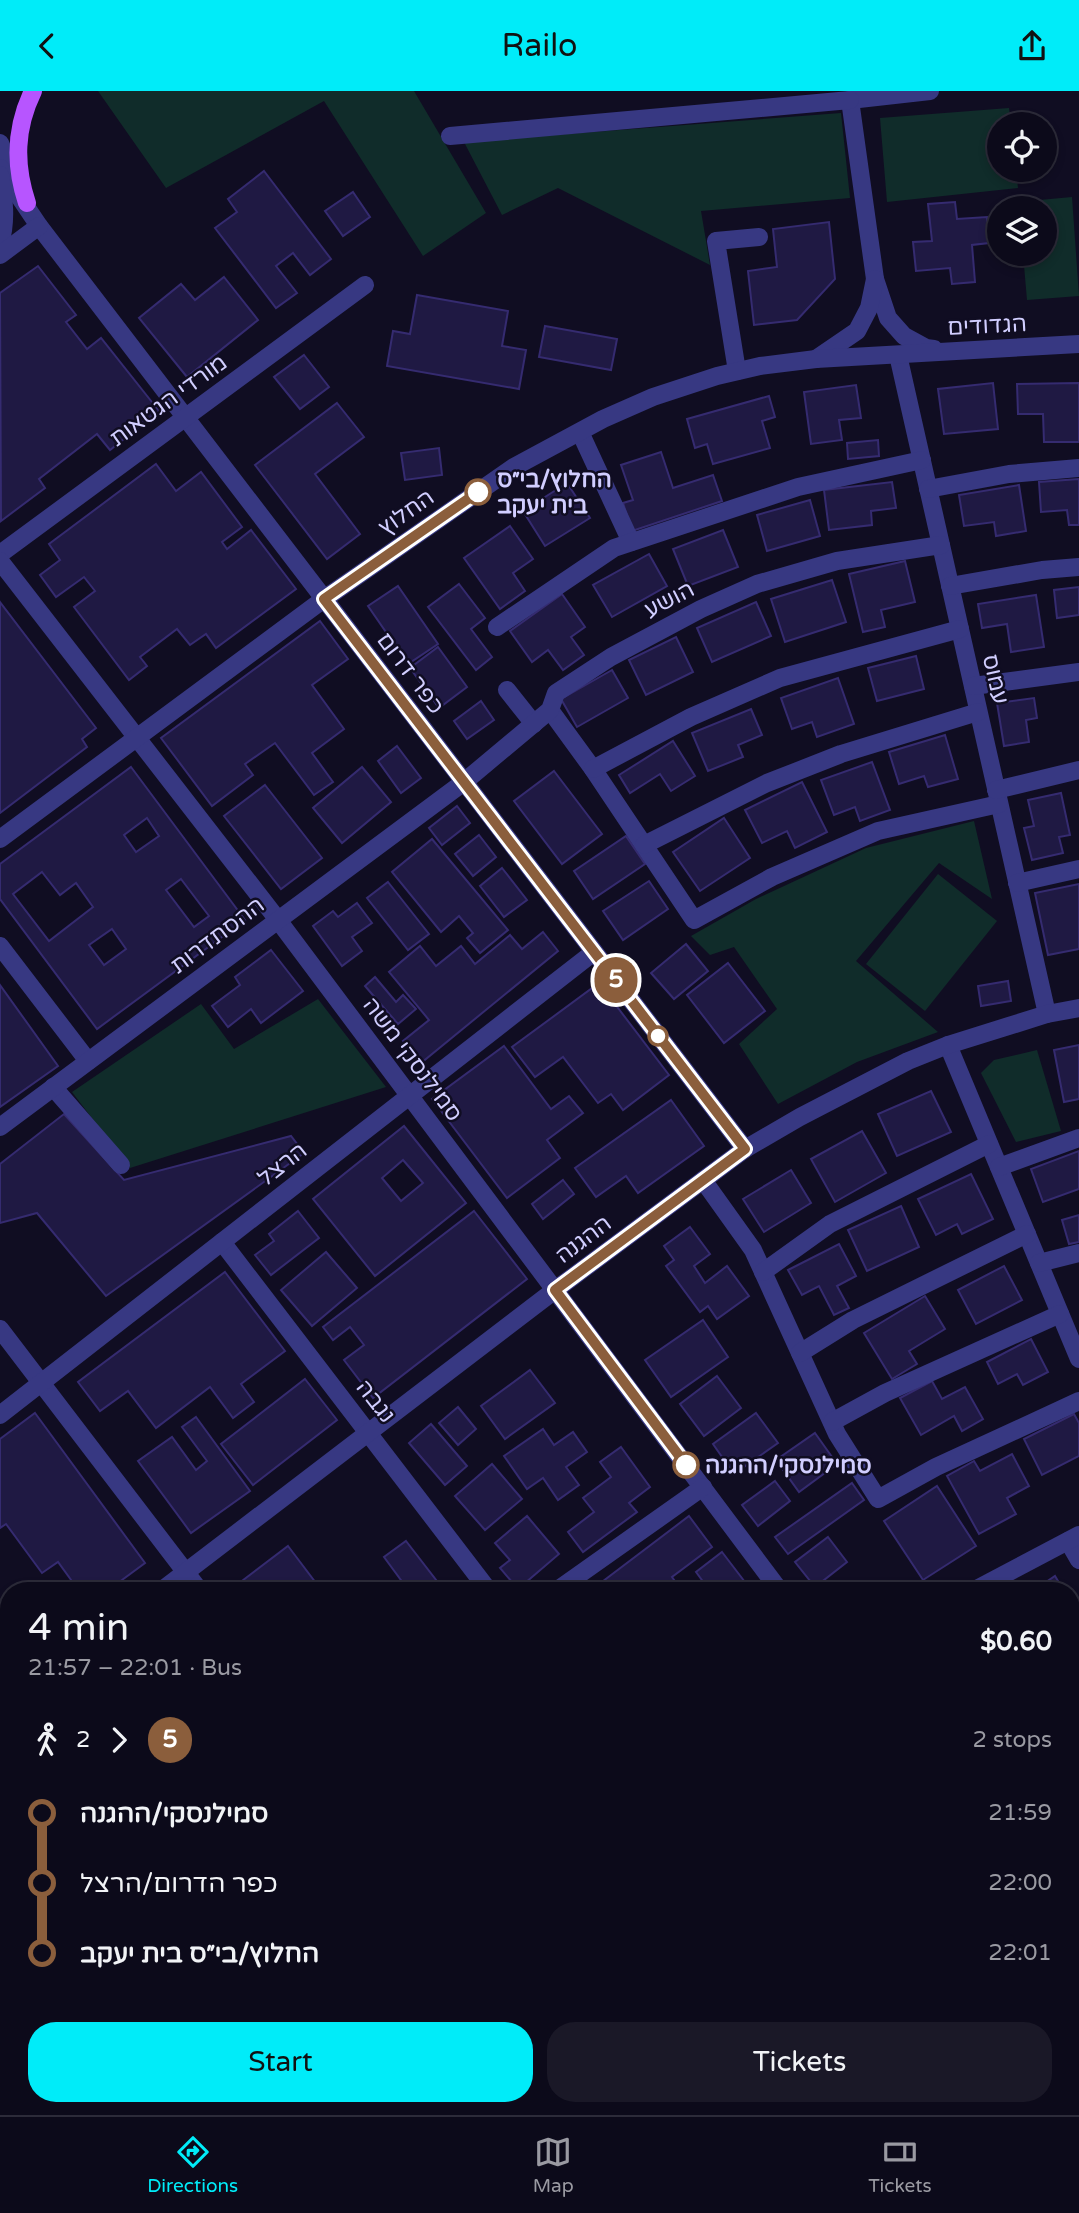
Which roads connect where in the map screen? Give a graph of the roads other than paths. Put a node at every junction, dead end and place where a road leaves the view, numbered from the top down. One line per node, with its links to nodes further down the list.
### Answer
1 (33, 91): 8 (main road)
2 (930, 91): 3 (street)
3 (850, 100): 4 (street); 13 (street)
4 (450, 136)
5 (0, 143): 8 (street, כפר דרום)
6 (0, 168): 9 (street, כפר דרום)
7 (0, 175): 11 (street)
8 (27, 203): 9 (street, כפר דרום)
9 (39, 226): 12 (street); 20 (street, כפר דרום)
10 (759, 237): 19 (street)
11 (0, 244)
12 (0, 255)
13 (875, 279): 16 (street); 18 (street)
14 (365, 285): 20 (street, מורדי הגטאות)
15 (1079, 344): 16 (street, הגדודים)
16 (959, 351): 17 (street, הגדודים)
17 (898, 355): 18 (street, החלוץ); 22 (street, עמוס)
18 (816, 359): 19 (street, החלוץ)
19 (737, 371): 21 (street, החלוץ)
20 (185, 417): 27 (street, מורדי הגטאות); 31 (street, כפר דרום)
21 (580, 432): 25 (street); 31 (street, החלוץ)
22 (922, 460): 24 (street, עמוס); 25 (street)
23 (1079, 468): 24 (street)
24 (929, 489): 26 (street, עמוס)
25 (631, 542): 32 (street)
26 (941, 545): 30 (street, עמוס); 37 (street, הושע)
27 (0, 554)
28 (0, 561): 40 (street, סמילנסקי משה)
29 (1079, 567): 30 (street)
30 (950, 586): 33 (street, עמוס)
31 (324, 599): 40 (street, החלוץ); 43 (street, כפר דרום)
32 (497, 627)
33 (960, 629): 35 (street, עמוס); 41 (street)
34 (1079, 672): 35 (street)
35 (973, 686): 38 (street, עמוס)
36 (507, 690): 39 (street)
37 (550, 710): 39 (street, הושע); 41 (street)
38 (978, 712): 44 (street, עמוס); 46 (street)
39 (534, 724): 43 (street, הושע)
40 (137, 738): 45 (street, החלוץ); 49 (street, סמילנסקי משה)
41 (593, 769): 46 (street)
42 (1079, 770): 44 (street)
43 (464, 782): 49 (street, ההסתדרות); 51 (street, כפר דרום)
44 (998, 797): 46 (street); 48 (street, עמוס)
45 (0, 839)
46 (644, 845)
47 (1079, 869): 48 (street)
48 (1017, 883): 53 (street, עמוס)
49 (278, 920): 55 (street, ההסתדרות); 57 (street, סמילנסקי משה)
50 (0, 946): 55 (street)
51 (594, 952): 57 (street, הרצל); 61 (street, כפר דרום)
52 (1079, 1009): 53 (street, ההגנה)
53 (1047, 1014): 54 (street, ההגנה)
54 (948, 1045): 60 (street); 61 (street, ההגנה)
55 (88, 1061): 56 (street, ההסתדרות)
56 (53, 1087): 58 (street, ההסתדרות); 62 (street)
57 (410, 1095): 66 (street, הרצל); 70 (street, סמילנסקי משה)
58 (0, 1127)
59 (1079, 1139): 63 (street)
60 (989, 1144): 63 (street); 69 (street)
61 (745, 1149): 64 (street, ההגנה)
62 (121, 1165)
63 (999, 1167): 65 (street)
64 (703, 1180): 69 (street); 70 (street, ההגנה)
65 (1027, 1234): 68 (street); 73 (street)
66 (222, 1242): 75 (street, הרצל); 79 (street, נגבה)
67 (1079, 1253): 68 (street)
68 (1038, 1263): 71 (street)
69 (762, 1272): 73 (street)
70 (555, 1290): 79 (street, ההגנה); 80 (street, סמילנסקי משה)
71 (1060, 1314): 74 (street); 78 (street)
72 (0, 1329): 75 (street)
73 (800, 1353): 78 (street)
74 (1079, 1359)
75 (42, 1383): 77 (street, הרצל); 83 (street)
76 (1079, 1401): 78 (street)
77 (0, 1415)
78 (832, 1422)
79 (369, 1432): 83 (street, ההגנה); 86 (street, נגבה)
80 (702, 1487): 87 (street); 88 (street, סמילנסקי משה)
81 (1073, 1538): 82 (street); 89 (street)
82 (1079, 1560)
83 (186, 1572): 84 (street, ההגנה); 85 (street)
84 (173, 1582)
85 (193, 1582)
86 (482, 1582)
87 (569, 1582)
88 (773, 1582)
89 (990, 1582)

